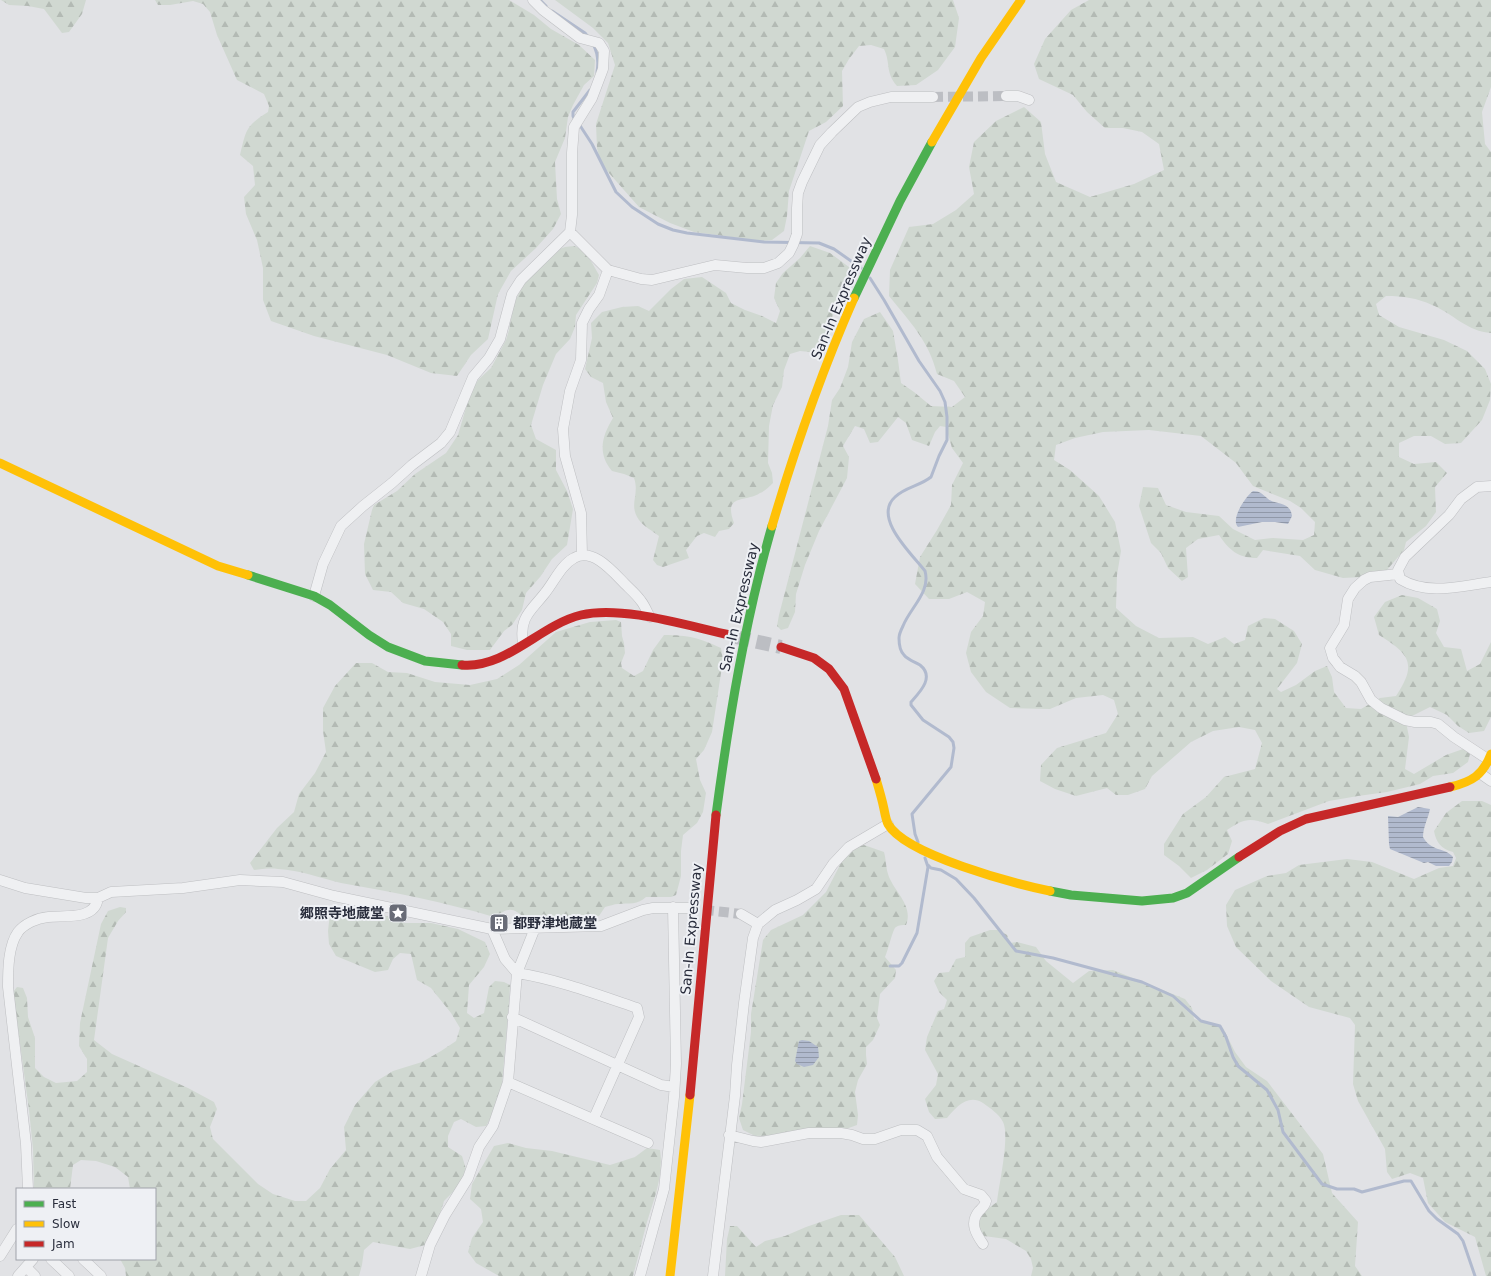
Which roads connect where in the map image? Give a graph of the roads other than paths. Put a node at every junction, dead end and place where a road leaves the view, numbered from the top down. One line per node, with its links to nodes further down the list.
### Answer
1 (533, 0): 6 (street)
2 (1021, 0): 52 (main road, San-In Expressway)
3 (1006, 96): 5 (street)
4 (932, 97): 7 (street)
5 (1029, 100)
6 (570, 232): 7 (street); 13 (street)
7 (608, 270): 10 (street)
8 (0, 463): 13 (main road)
9 (1491, 486): 11 (street)
10 (582, 555): 14 (street); 16 (street)
11 (1398, 574): 12 (street); 18 (street)
12 (1491, 582)
13 (314, 596): 16 (main road)
14 (650, 617): 15 (main road); 16 (main road)
15 (730, 635)
16 (523, 643)
17 (781, 647): 21 (main road)
18 (1490, 757): 19 (main road)
19 (1481, 774): 20 (street); 21 (main road)
20 (1491, 781)
21 (888, 824): 27 (street)
22 (0, 880): 23 (street)
23 (98, 898): 29 (street); 38 (street)
24 (673, 907): 25 (street); 28 (street); 34 (street)
25 (689, 908)
26 (741, 914): 27 (street)
27 (758, 924): 36 (street)
28 (535, 928): 29 (street); 30 (street)
29 (492, 929): 30 (street)
30 (517, 973): 31 (street); 32 (street)
31 (512, 1016): 32 (street); 33 (street)
32 (618, 1065): 34 (street); 35 (street)
33 (508, 1082): 35 (street); 50 (street)
34 (674, 1087): 51 (street)
35 (594, 1118): 37 (street)
36 (730, 1135): 40 (street); 53 (street)
37 (648, 1142)
38 (28, 1188)
39 (16, 1231): 41 (street)
40 (983, 1244)
41 (0, 1256)
42 (32, 1260): 45 (street)
43 (52, 1260): 48 (street)
44 (84, 1260): 49 (street)
45 (26, 1267): 46 (street); 47 (street)
46 (18, 1276)
47 (35, 1276)
48 (69, 1276)
49 (101, 1276)
50 (421, 1276)
51 (640, 1276)
52 (670, 1276)
53 (712, 1276)

